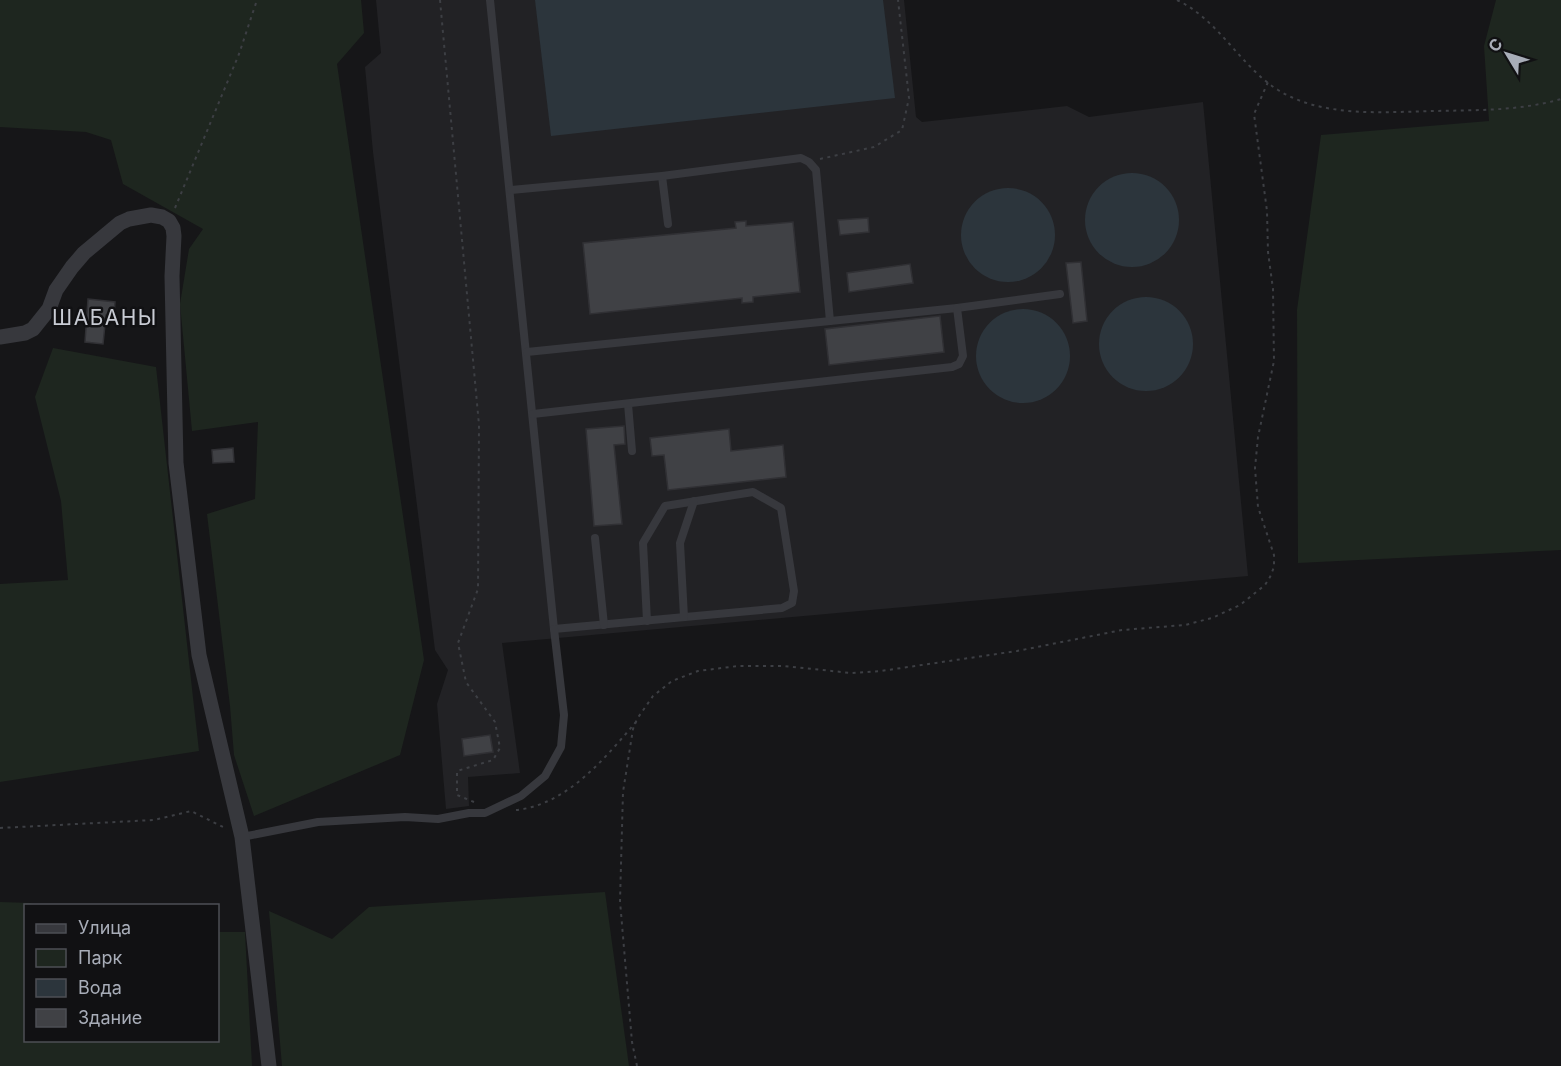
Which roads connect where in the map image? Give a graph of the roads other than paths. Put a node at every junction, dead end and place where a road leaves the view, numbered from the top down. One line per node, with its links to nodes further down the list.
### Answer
1 (490, 0): 3 (lane)
2 (662, 176): 3 (lane); 4 (lane); 7 (lane)
3 (510, 190): 9 (lane)
4 (668, 224)
5 (1060, 294): 6 (lane)
6 (957, 308): 7 (lane); 10 (lane)
7 (830, 321): 9 (lane)
8 (0, 337): 19 (street)
9 (527, 352): 11 (lane)
10 (628, 404): 11 (lane); 12 (lane)
11 (533, 414): 18 (lane)
12 (632, 451)
13 (694, 501): 15 (lane); 15 (lane); 16 (lane)
14 (596, 538): 17 (lane)
15 (684, 617): 16 (lane)
16 (647, 621): 17 (lane)
17 (604, 625): 18 (lane)
18 (554, 629): 19 (lane)
19 (243, 837): 20 (street)
20 (269, 1066)

